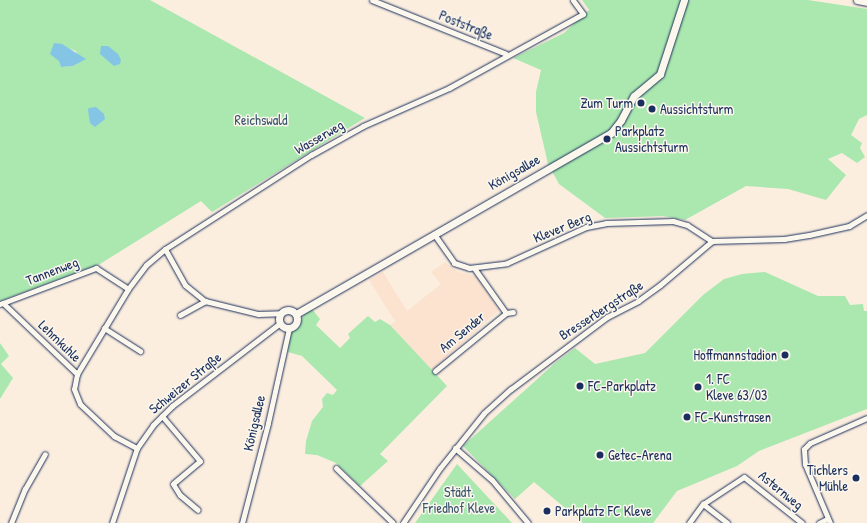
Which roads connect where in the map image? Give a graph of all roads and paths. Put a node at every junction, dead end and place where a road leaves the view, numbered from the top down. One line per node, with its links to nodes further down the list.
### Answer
1 (372, 0): 6 (street, Poststraße)
2 (573, 0): 6 (street, Wasserweg)
3 (684, 0): 8 (street, Königsallee)
4 (857, 0): 5 (street)
5 (867, 2)
6 (506, 54): 10 (street, Wasserweg)
7 (867, 215): 9 (street)
8 (434, 234): 11 (street, Klever Berg); 18 (street, Königsallee)
9 (712, 241): 11 (street, Klever Berg); 29 (street, Bresserbergstraße)
10 (165, 249): 12 (street, Wasserweg); 13 (street)
11 (474, 268): 17 (street, Am Sender)
12 (128, 289): 14 (street, Tannenweg); 21 (street, Wasserweg)
13 (205, 301): 16 (street); 19 (street)
14 (2, 303): 25 (street, Lehmkuhle)
15 (513, 312): 17 (street, Am Sender)
16 (281, 313): 18 (street); 20 (street)
17 (506, 313): 24 (street, Am Sender)
18 (296, 314): 22 (street, Königsallee)
19 (180, 315)
20 (280, 322): 22 (street); 26 (street, Schweizer Straße)
21 (104, 328): 23 (street); 25 (street, Wasserweg)
22 (289, 328): 37 (street, Königsallee)
23 (140, 351)
24 (435, 371)
25 (77, 374): 28 (street, Lehmkuhle)
26 (162, 416): 28 (street, Schweizer Straße); 33 (street)
27 (867, 418): 34 (street)
28 (137, 448): 36 (street, Schweizer Straße)
29 (455, 448): 39 (street, Bresserbergstraße); 40 (street)
30 (45, 454): 35 (street)
31 (336, 468): 38 (street)
32 (703, 504): 41 (street); 42 (street); 43 (street, Asternweg)
33 (198, 510)
34 (829, 521): 44 (street)
35 (11, 523)
36 (112, 523)
37 (242, 523)
38 (393, 523)
39 (402, 523)
40 (528, 523)
41 (689, 523)
42 (727, 523)
43 (802, 523)
44 (818, 523)

